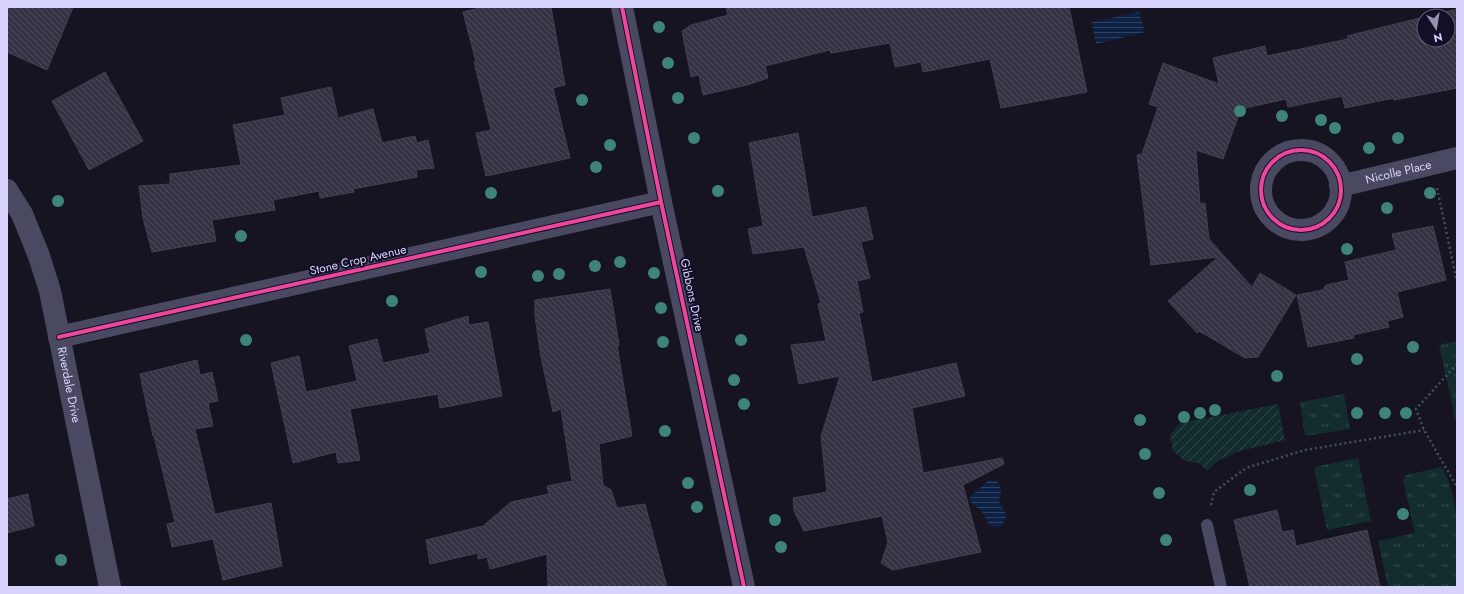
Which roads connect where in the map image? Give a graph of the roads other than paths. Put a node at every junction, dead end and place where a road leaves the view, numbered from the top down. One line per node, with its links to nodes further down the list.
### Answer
1 (622, 7): 5 (street, Gibbons Drive)
2 (1457, 158): 3 (street, Nicolle Place)
3 (1340, 186)
4 (7, 190): 6 (street, Riverdale Drive)
5 (661, 202): 6 (street, Stone Crop Avenue); 9 (street, Gibbons Drive)
6 (59, 337): 8 (street, Riverdale Drive)
7 (1207, 525): 10 (lane)
8 (110, 587)
9 (744, 587)
10 (1221, 587)

